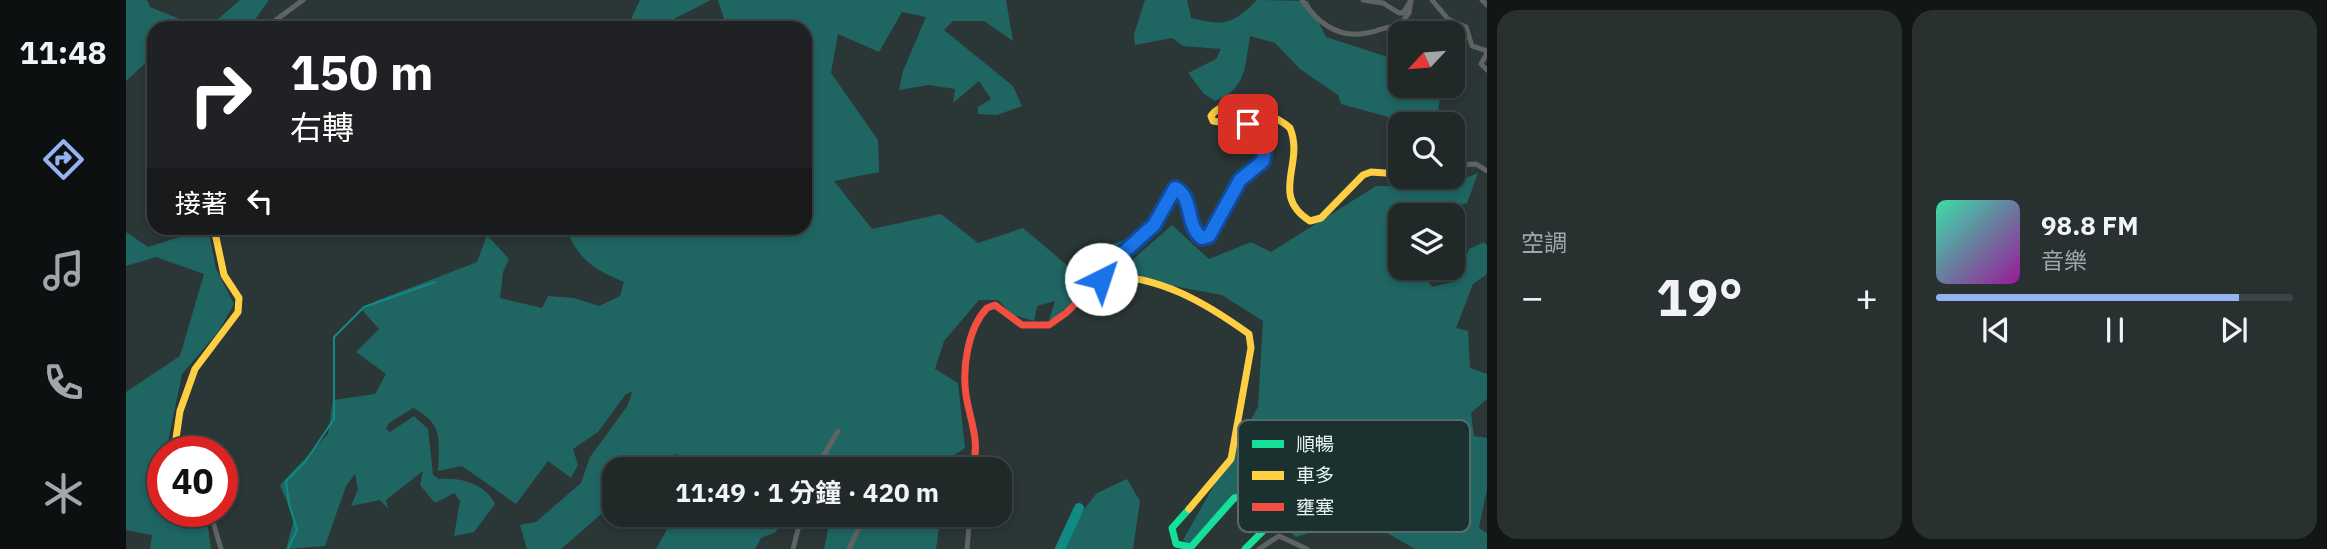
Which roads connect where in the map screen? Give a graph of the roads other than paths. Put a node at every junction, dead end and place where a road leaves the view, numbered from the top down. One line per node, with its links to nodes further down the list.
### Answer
1 (303, 0): 8 (street)
2 (1302, 0): 4 (street)
3 (1363, 0): 4 (street)
4 (1411, 0)
5 (1432, 0): 9 (street)
6 (1482, 0): 7 (street)
7 (1487, 5)
8 (274, 21)
9 (1487, 52): 10 (street)
10 (1487, 70)
11 (1465, 164): 12 (street)
12 (1487, 171)
13 (1388, 173): 15 (street)
14 (215, 235): 19 (street)
15 (1104, 275): 16 (street); 21 (street)
16 (1238, 420)
17 (1238, 421): 22 (street)
18 (838, 431): 20 (street)
19 (176, 436)
20 (823, 457)
21 (974, 457)
22 (1238, 497)
23 (215, 527): 28 (street)
24 (799, 527): 29 (street)
25 (859, 527): 30 (street)
26 (969, 527): 31 (street)
27 (1265, 532): 32 (street)
28 (221, 549)
29 (793, 549)
30 (849, 549)
31 (967, 549)
32 (1245, 549)
33 (1259, 549): 34 (street)
34 (1307, 549)

